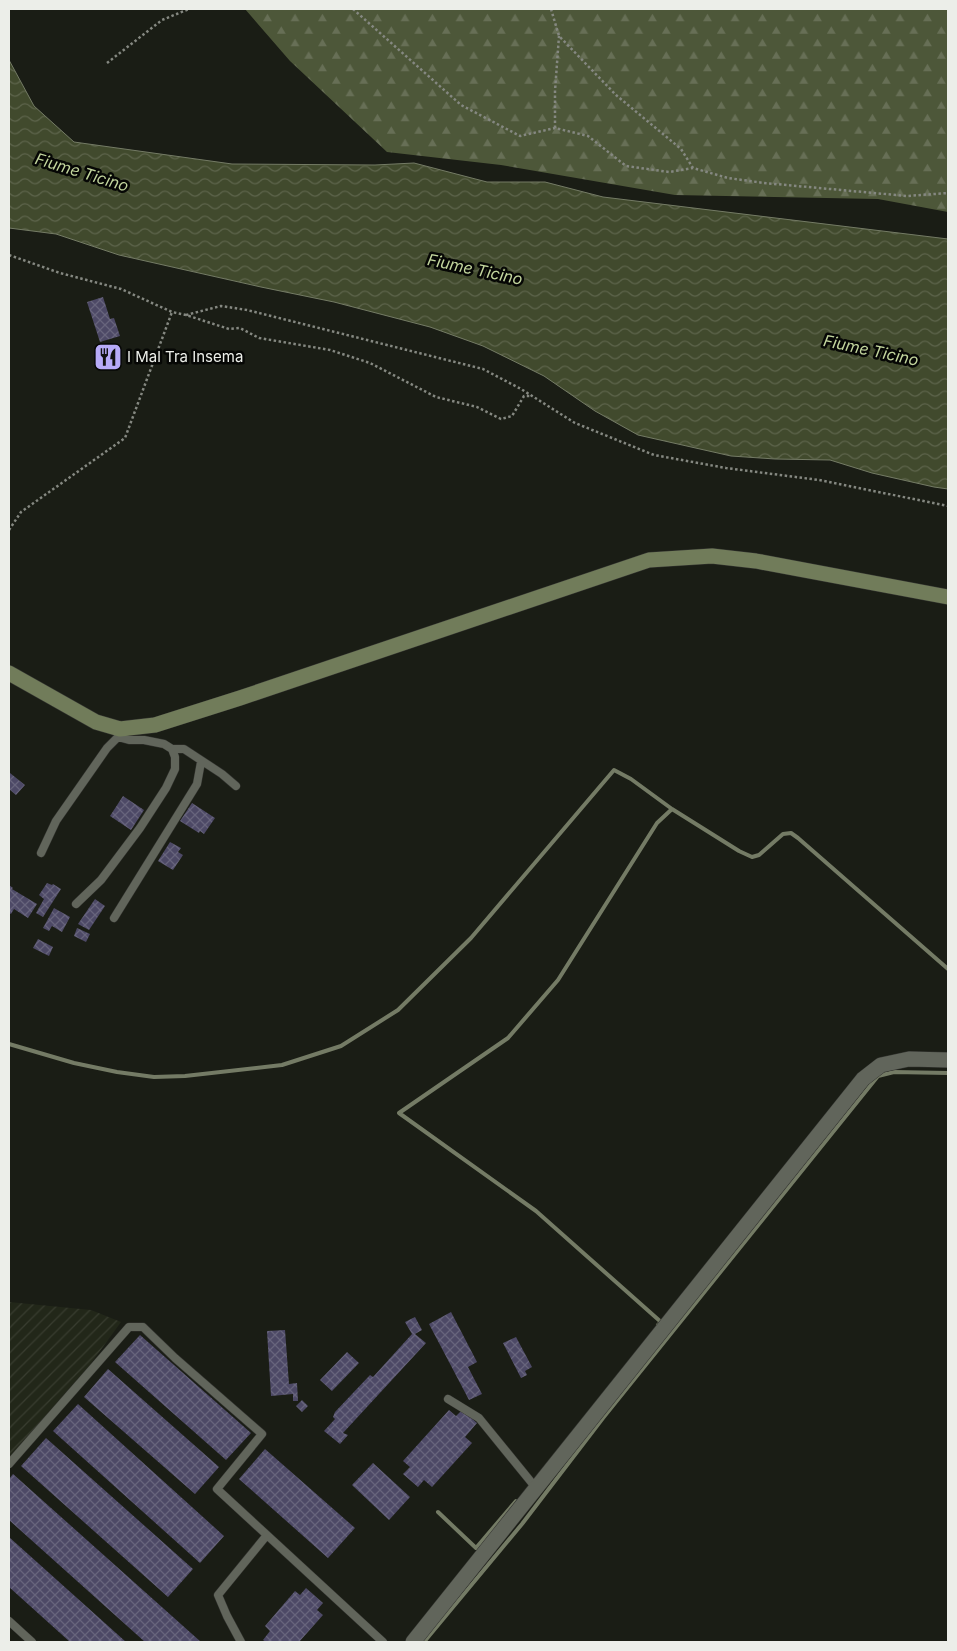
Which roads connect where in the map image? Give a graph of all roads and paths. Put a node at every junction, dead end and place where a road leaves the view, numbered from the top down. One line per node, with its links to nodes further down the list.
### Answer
1 (189, 9): 5 (path)
2 (353, 9): 6 (path)
3 (551, 9): 4 (path)
4 (559, 36): 6 (path); 7 (path)
5 (107, 63)
6 (555, 128): 7 (path)
7 (693, 168): 8 (path)
8 (948, 193)
9 (9, 255): 10 (path)
10 (172, 312): 11 (path); 14 (path)
11 (186, 315): 12 (path); 12 (path)
12 (531, 396): 13 (path)
13 (948, 506)
14 (9, 530)
15 (948, 597): 17 (street)
16 (9, 673): 17 (street)
17 (119, 733): 18 (lane); 21 (lane)
18 (172, 749): 19 (lane); 22 (lane)
19 (201, 762): 20 (lane); 23 (lane)
20 (236, 786)
21 (41, 853)
22 (76, 904)
23 (114, 918)
24 (948, 1060): 27 (street)
25 (448, 1399): 27 (lane)
26 (9, 1464): 28 (lane)
27 (536, 1488): 33 (street)
28 (267, 1536): 31 (lane); 32 (lane)
29 (9, 1621): 30 (lane)
30 (32, 1642)
31 (241, 1642)
32 (383, 1642)
33 (413, 1642)

